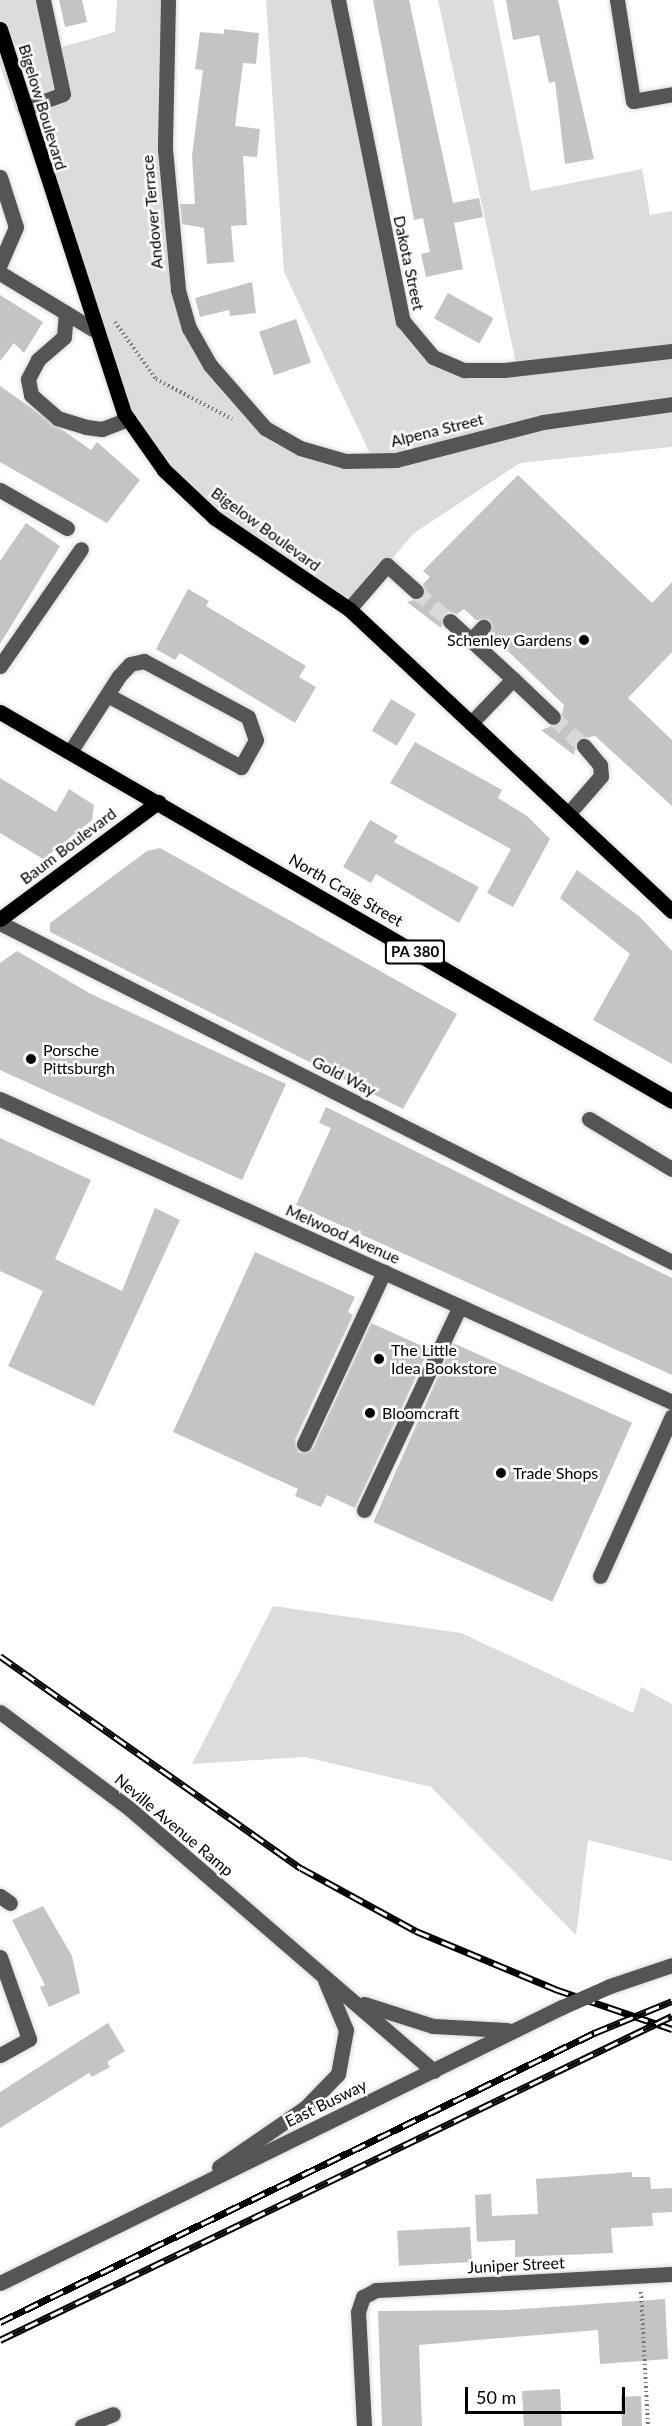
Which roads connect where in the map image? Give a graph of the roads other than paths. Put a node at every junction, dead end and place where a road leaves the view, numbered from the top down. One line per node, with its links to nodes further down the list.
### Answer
1 (43, 0): 9 (street)
2 (168, 0): 20 (street, Andover Terrace)
3 (338, 0): 17 (street, Dakota Street)
4 (616, 0): 8 (street)
5 (0, 29): 7 (main road, Bigelow Boulevard)
6 (0, 61): 7 (street)
7 (13, 71): 9 (main road, Bigelow Boulevard)
8 (672, 94)
9 (25, 108): 16 (main road, Bigelow Boulevard)
10 (0, 177): 12 (street)
11 (0, 216): 12 (street)
12 (16, 227): 13 (street)
13 (0, 264)
14 (0, 273): 15 (street)
15 (66, 313): 16 (street); 19 (street)
16 (93, 328): 19 (main road, Bigelow Boulevard)
17 (672, 351)
18 (672, 404): 20 (street, Alpena Street)
19 (128, 419): 25 (main road, Bigelow Boulevard)
20 (265, 428)
21 (0, 490): 22 (street)
22 (67, 528)
23 (81, 549): 29 (street)
24 (416, 591): 25 (street)
25 (349, 609): 34 (main road, Bigelow Boulevard)
26 (450, 621): 28 (street)
27 (483, 627): 28 (street)
28 (471, 640): 30 (street)
29 (0, 666)
30 (513, 679): 33 (street); 34 (street)
31 (109, 696): 31 (street); 36 (street)
32 (0, 712): 36 (main road, North Craig Street)
33 (553, 717)
34 (471, 723): 38 (main road, Bigelow Boulevard)
35 (584, 746): 38 (street)
36 (70, 752): 37 (main road, North Craig Street)
37 (158, 802): 40 (main road, Baum Boulevard); 42 (main road, North Craig Street / PA 380)
38 (568, 814): 39 (main road, Bigelow Boulevard)
39 (672, 911)
40 (0, 921): 45 (street, Gold Way)
41 (0, 1099): 46 (street, Melwood Avenue)
42 (672, 1101)
43 (589, 1119): 44 (street)
44 (672, 1169)
45 (672, 1262)
46 (384, 1272): 47 (street, Melwood Avenue); 50 (street)
47 (460, 1306): 48 (street, Melwood Avenue); 51 (street)
48 (672, 1402)
49 (672, 1416): 52 (street)
50 (304, 1444)
51 (364, 1510)
52 (600, 1576)
53 (0, 1712): 56 (street, Neville Avenue Ramp)
54 (0, 1957): 59 (street)
55 (672, 1965): 58 (street, East Busway, bridge)
56 (321, 1972): 57 (street, Neville Avenue Ramp); 61 (street, Neville Avenue Ramp)
57 (348, 1996): 58 (street, Neville Avenue Ramp); 60 (street, Neville Avenue Ramp)
58 (516, 2029): 60 (street, East Busway)
59 (0, 2055)
60 (433, 2071): 61 (street, East Busway)
61 (172, 2199): 63 (street, East Busway)
62 (672, 2274): 66 (street, Juniper Street)
63 (0, 2283)
64 (113, 2414): 65 (street)
65 (82, 2426)
66 (364, 2426)

